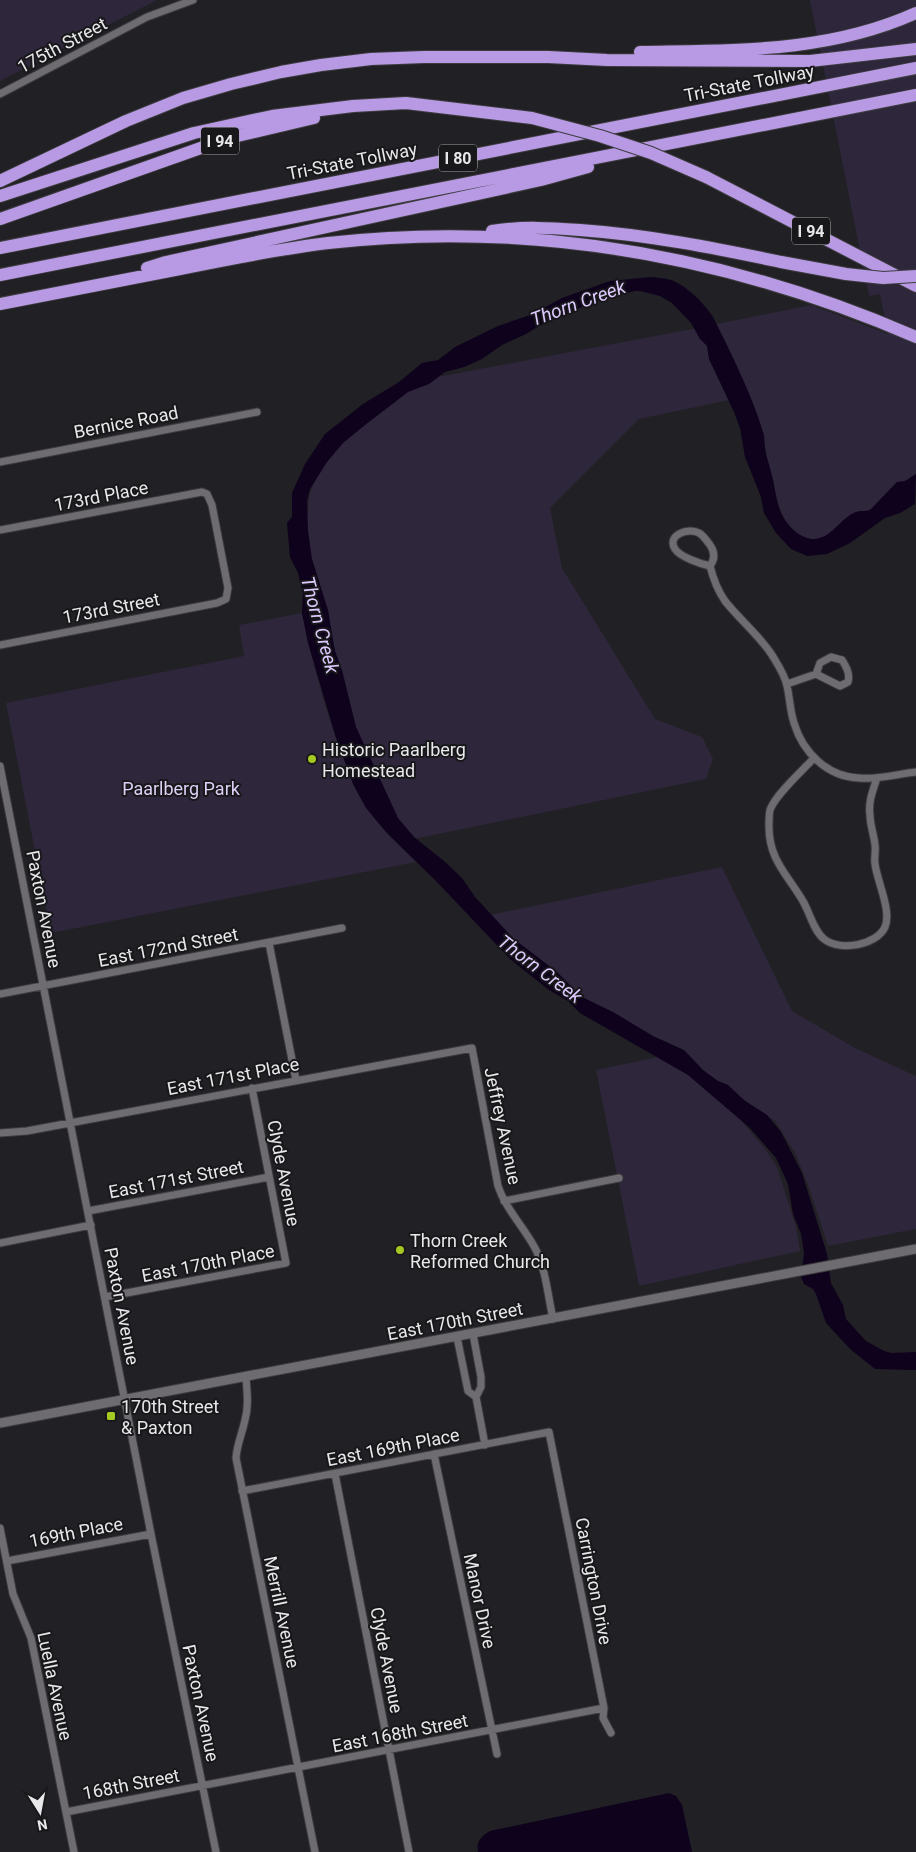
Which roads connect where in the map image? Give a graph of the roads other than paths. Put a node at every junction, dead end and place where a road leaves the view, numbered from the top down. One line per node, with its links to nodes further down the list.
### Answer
1 (193, 0): 6 (street, 175th Street)
2 (916, 13): 4 (highway)
3 (916, 48): 4 (highway)
4 (548, 57): 10 (highway)
5 (916, 68): 14 (highway, Tri-State Tollway / I 80)
6 (0, 94)
7 (916, 95): 9 (highway, I 80)
8 (451, 109): 11 (highway); 12 (highway, I 94); 17 (highway, I 94, bridge)
9 (665, 144): 15 (highway, I 80); 18 (highway)
10 (0, 181)
11 (0, 196)
12 (0, 219)
13 (465, 235): 16 (highway, bridge); 18 (highway); 20 (highway)
14 (0, 248)
15 (0, 275)
16 (916, 276)
17 (916, 286)
18 (75, 290): 19 (highway)
19 (0, 304)
20 (916, 337)
21 (257, 412): 22 (street, Bernice Road)
22 (0, 462)
23 (0, 530): 25 (street, 173rd Place)
24 (710, 566): 24 (street); 28 (street)
25 (226, 598): 26 (street, 173rd Street)
26 (0, 645)
27 (816, 674): 27 (street); 28 (street)
28 (787, 684): 29 (street)
29 (814, 758): 32 (street); 32 (street)
30 (0, 766): 35 (street, Paxton Avenue)
31 (916, 772): 32 (street)
32 (877, 778)
33 (342, 928): 34 (street, East 172nd Street)
34 (269, 943): 35 (street, East 172nd Street); 38 (street)
35 (44, 986): 36 (street, East 172nd Street); 40 (street, Paxton Avenue)
36 (0, 994)
37 (472, 1048): 38 (street, East 171st Place); 44 (street, Jeffrey Avenue)
38 (296, 1080): 39 (street, East 171st Place)
39 (252, 1088): 40 (street, East 171st Place); 42 (street, Clyde Avenue)
40 (70, 1123): 41 (street, East 171st Place); 45 (street, Paxton Avenue)
41 (0, 1133)
42 (269, 1177): 45 (street, East 171st Street); 49 (street, Clyde Avenue)
43 (619, 1178): 44 (street)
44 (504, 1201): 51 (street, Jeffrey Avenue)
45 (88, 1211): 46 (street, Paxton Avenue)
46 (90, 1226): 47 (street); 50 (street, Paxton Avenue)
47 (0, 1243)
48 (916, 1249): 51 (street, East 170th Street)
49 (286, 1263): 50 (street, East 170th Place)
50 (105, 1297): 56 (street, Paxton Avenue)
51 (553, 1319): 52 (street, East 170th Street)
52 (473, 1334): 53 (street, East 170th Street); 55 (street)
53 (457, 1337): 54 (street, East 170th Street); 55 (street)
54 (246, 1377): 56 (street, East 170th Street); 62 (street, Merrill Avenue)
55 (476, 1396): 59 (street)
56 (125, 1400): 57 (street, East 170th Street); 64 (street, Paxton Avenue)
57 (0, 1423)
58 (549, 1432): 59 (street, East 169th Place); 66 (street, Carrington Drive)
59 (485, 1445): 60 (street, East 169th Place)
60 (434, 1454): 61 (street, East 169th Place); 67 (street, Manor Drive)
61 (335, 1474): 62 (street, East 169th Place); 69 (street, Clyde Avenue)
62 (242, 1491): 71 (street, Merrill Avenue)
63 (0, 1528): 65 (street, Luella Avenue)
64 (150, 1534): 65 (street, 169th Place); 72 (street, Paxton Avenue)
65 (7, 1561): 73 (street, Luella Avenue)
66 (604, 1708): 67 (street, East 168th Street); 68 (street, Carrington Drive)
67 (492, 1730): 69 (street, East 168th Street); 70 (street, Manor Drive)
68 (610, 1733)
69 (389, 1750): 71 (street, East 168th Street); 77 (street, Clyde Avenue)
70 (497, 1754)
71 (299, 1767): 72 (street, East 168th Street); 76 (street, Merrill Avenue)
72 (202, 1785): 73 (street, 168th Street); 75 (street, Paxton Avenue)
73 (66, 1812): 74 (street, Luella Avenue)
74 (74, 1852)
75 (216, 1852)
76 (315, 1852)
77 (409, 1852)

